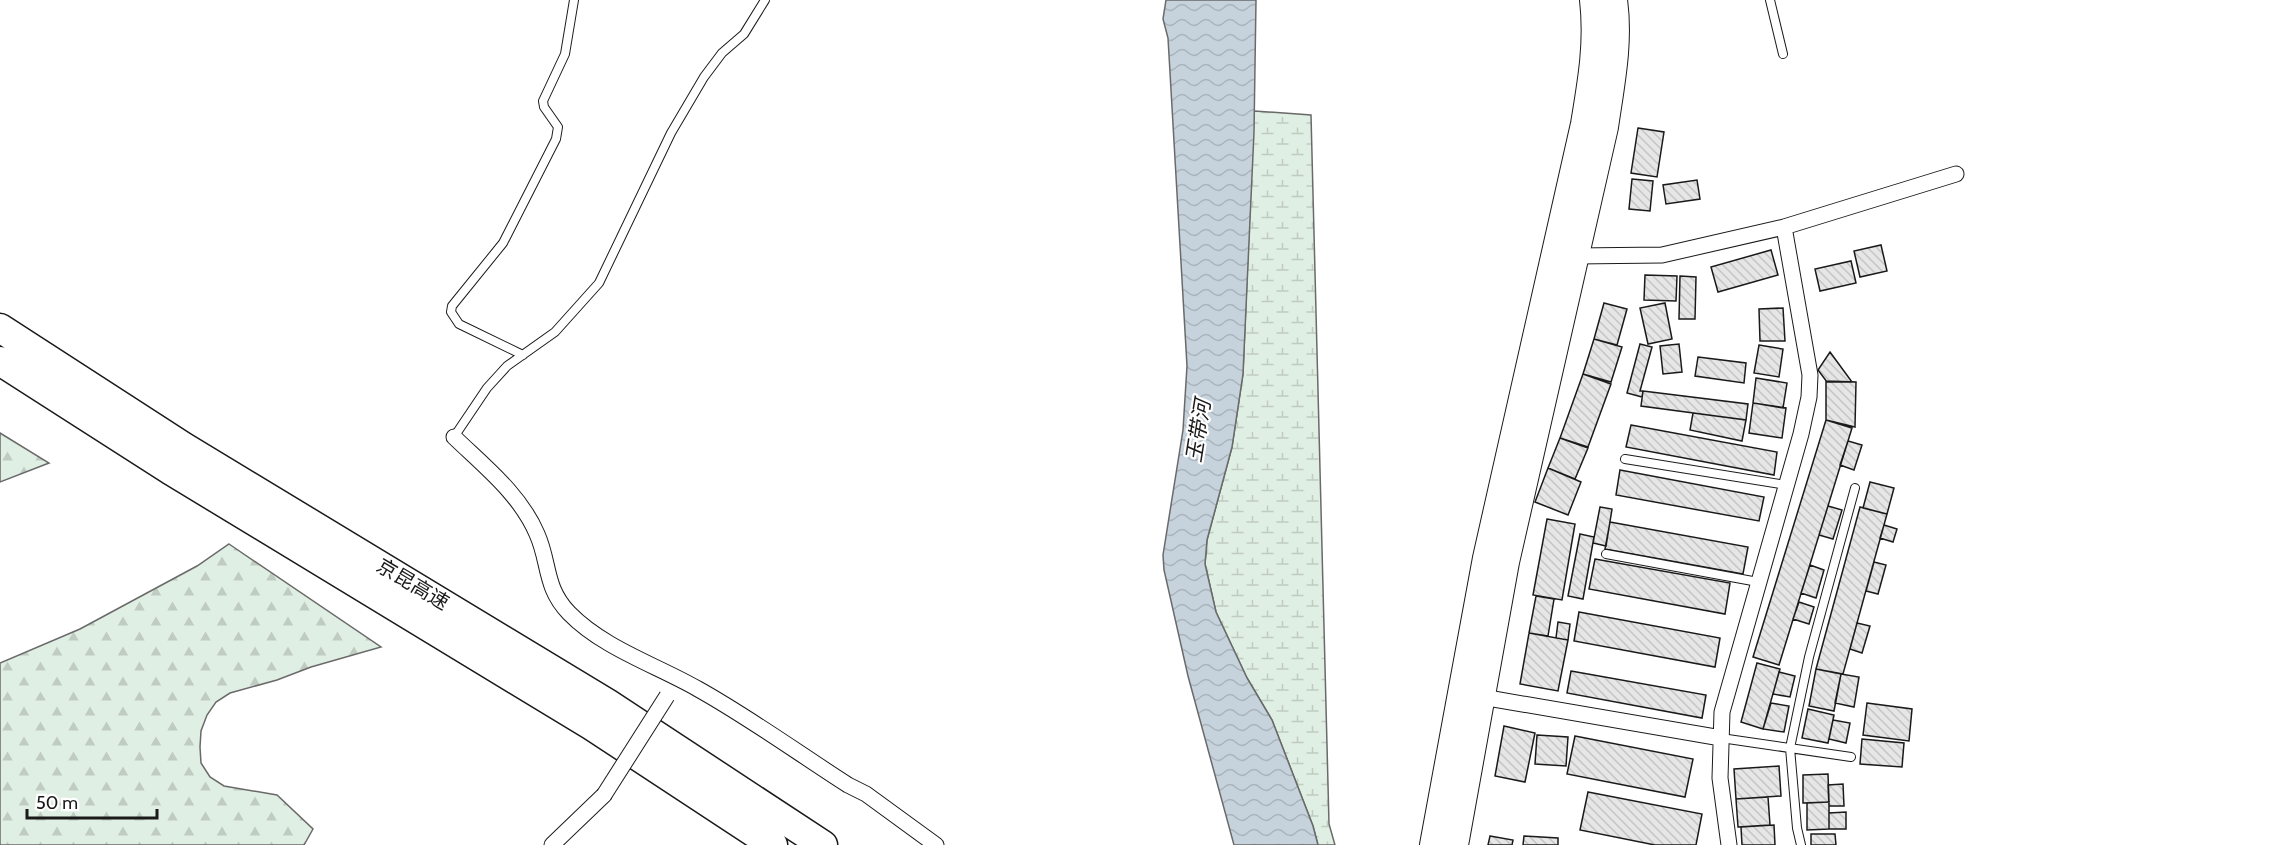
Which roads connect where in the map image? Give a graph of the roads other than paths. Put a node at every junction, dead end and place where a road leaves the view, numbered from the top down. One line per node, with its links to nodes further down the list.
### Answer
1 (574, 0): 11 (lane)
2 (765, 0): 11 (lane)
3 (1593, 0): 28 (main road)
4 (1614, 0): 9 (main road)
5 (1770, 0): 6 (lane)
6 (1784, 54)
7 (1956, 174): 8 (street)
8 (1784, 227): 9 (street); 15 (street)
9 (1576, 256): 20 (main road)
10 (0, 328): 26 (highway, 京昆高速)
11 (523, 355): 13 (lane)
12 (0, 361): 25 (highway, 京昆高速)
13 (454, 437): 19 (street)
14 (1625, 459): 15 (lane)
15 (1786, 485): 18 (street)
16 (1855, 488): 22 (lane)
17 (1606, 554): 18 (lane)
18 (1758, 582): 21 (street)
19 (679, 679): 24 (street, bridge); 27 (street)
20 (1482, 697): 21 (street); 29 (main road)
21 (1721, 738): 22 (lane); 30 (street)
22 (1790, 748): 23 (lane); 31 (lane)
23 (1851, 757)
24 (552, 845)
25 (773, 845)
26 (823, 845)
27 (936, 845)
28 (1433, 845)
29 (1455, 845)
30 (1729, 845)
31 (1801, 845)

